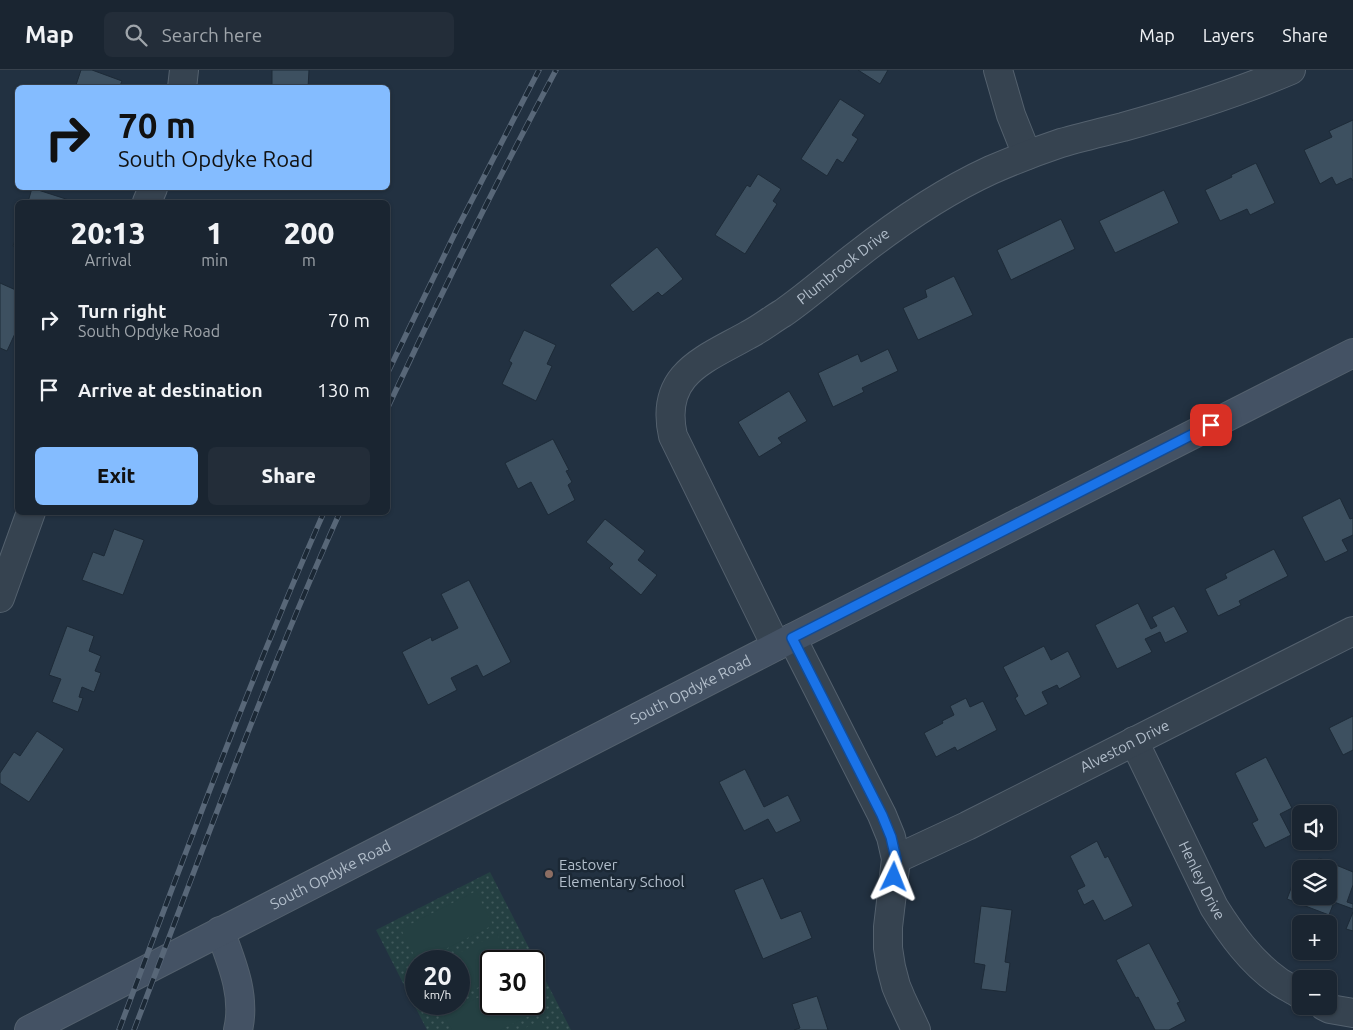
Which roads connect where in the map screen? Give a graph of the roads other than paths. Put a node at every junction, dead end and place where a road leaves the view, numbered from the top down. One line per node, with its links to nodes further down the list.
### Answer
1 (184, 70): 4 (street)
2 (998, 70): 5 (street)
3 (1291, 70): 5 (street, Plumbrook Drive)
4 (182, 85)
5 (1028, 155): 10 (street, Plumbrook Drive)
6 (1353, 353): 10 (main road, South Opdyke Road)
7 (31, 515): 8 (street)
8 (0, 598)
9 (1353, 631): 11 (street, Alveston Drive)
10 (784, 642): 12 (street, Plumbrook Drive); 13 (main road, South Opdyke Road)
11 (1134, 741): 12 (street, Alveston Drive); 14 (street, Henley Drive)
12 (896, 859): 19 (street)
13 (220, 932): 17 (main road, South Opdyke Road); 18 (main road)
14 (1292, 989)
15 (1337, 1010): 16 (street)
16 (1353, 1013)
17 (29, 1030)
18 (238, 1030)
19 (916, 1030)

